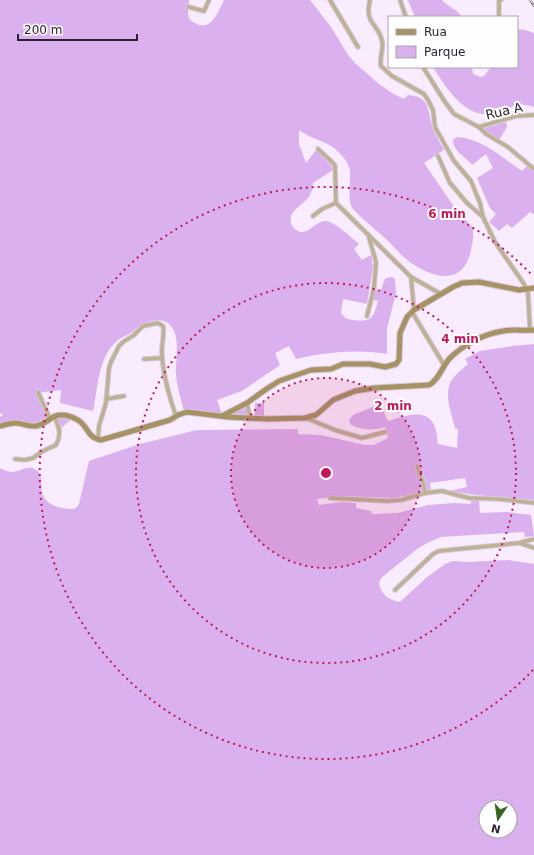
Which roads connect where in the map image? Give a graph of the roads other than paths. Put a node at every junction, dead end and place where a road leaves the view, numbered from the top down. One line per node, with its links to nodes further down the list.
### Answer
1 (209, 0): 6 (street)
2 (330, 0): 9 (street)
3 (370, 0): 18 (street)
4 (400, 0): 7 (street)
5 (499, 0): 8 (street)
6 (190, 6)
7 (406, 16)
8 (499, 16)
9 (358, 47)
10 (424, 68): 12 (street, Rua A)
11 (534, 115): 12 (street, Rua A)
12 (479, 127): 15 (street, Rua A)
13 (318, 149): 16 (street)
14 (438, 156): 18 (street)
15 (534, 169)
16 (336, 203): 17 (street); 19 (street)
17 (313, 216)
18 (483, 217): 22 (street)
19 (368, 236): 20 (street); 25 (street)
20 (411, 278): 23 (street); 24 (street)
21 (534, 288): 22 (street)
22 (527, 290): 23 (street); 26 (street)
23 (440, 294): 24 (street)
24 (413, 311): 29 (street); 33 (street)
25 (367, 316)
26 (533, 330): 29 (street)
27 (162, 358): 28 (street); 32 (street); 34 (street)
28 (144, 359)
29 (444, 365): 38 (street)
30 (38, 392): 36 (street)
31 (124, 396): 32 (street)
32 (106, 399): 41 (street)
33 (247, 403): 35 (street); 37 (street)
34 (176, 416): 35 (street); 41 (street)
35 (222, 416): 37 (street)
36 (52, 418): 39 (street); 41 (street); 42 (street)
37 (250, 418): 38 (street)
38 (305, 418): 40 (street)
39 (0, 426)
40 (385, 432)
41 (98, 439)
42 (15, 459)
43 (417, 466): 44 (street)
44 (425, 493): 45 (street); 46 (street)
45 (330, 498)
46 (534, 503)
47 (534, 539): 48 (street)
48 (519, 542): 49 (street); 50 (street)
49 (534, 548)
50 (395, 590)

